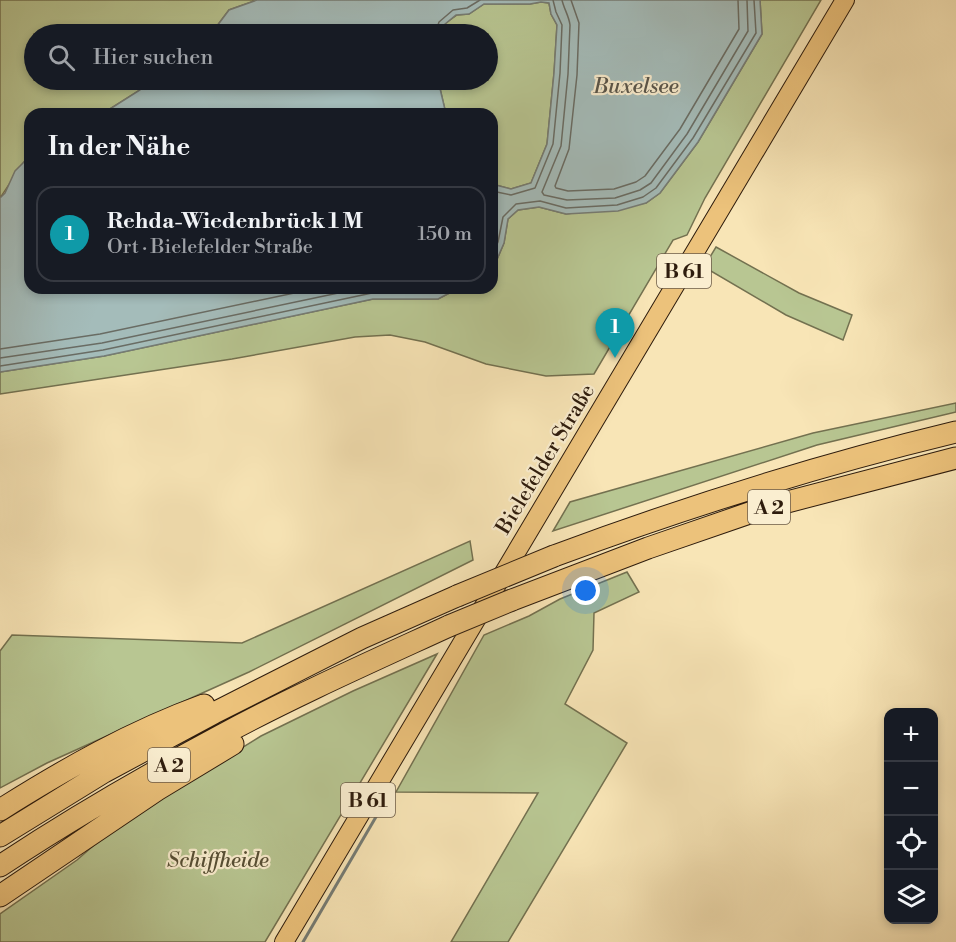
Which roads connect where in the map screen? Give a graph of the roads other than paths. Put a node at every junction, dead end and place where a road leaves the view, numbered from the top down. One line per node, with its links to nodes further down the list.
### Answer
1 (845, 0): 12 (main road, Bielefelder Straße / B 61)
2 (956, 432): 4 (highway, A 2, bridge)
3 (956, 458): 5 (highway, A 2, bridge)
4 (289, 674): 6 (highway); 9 (highway, A 2)
5 (344, 675): 10 (highway, A 2); 11 (highway)
6 (48, 780): 7 (highway); 8 (highway)
7 (0, 800)
8 (0, 810)
9 (0, 836)
10 (0, 866)
11 (0, 896)
12 (284, 942)

